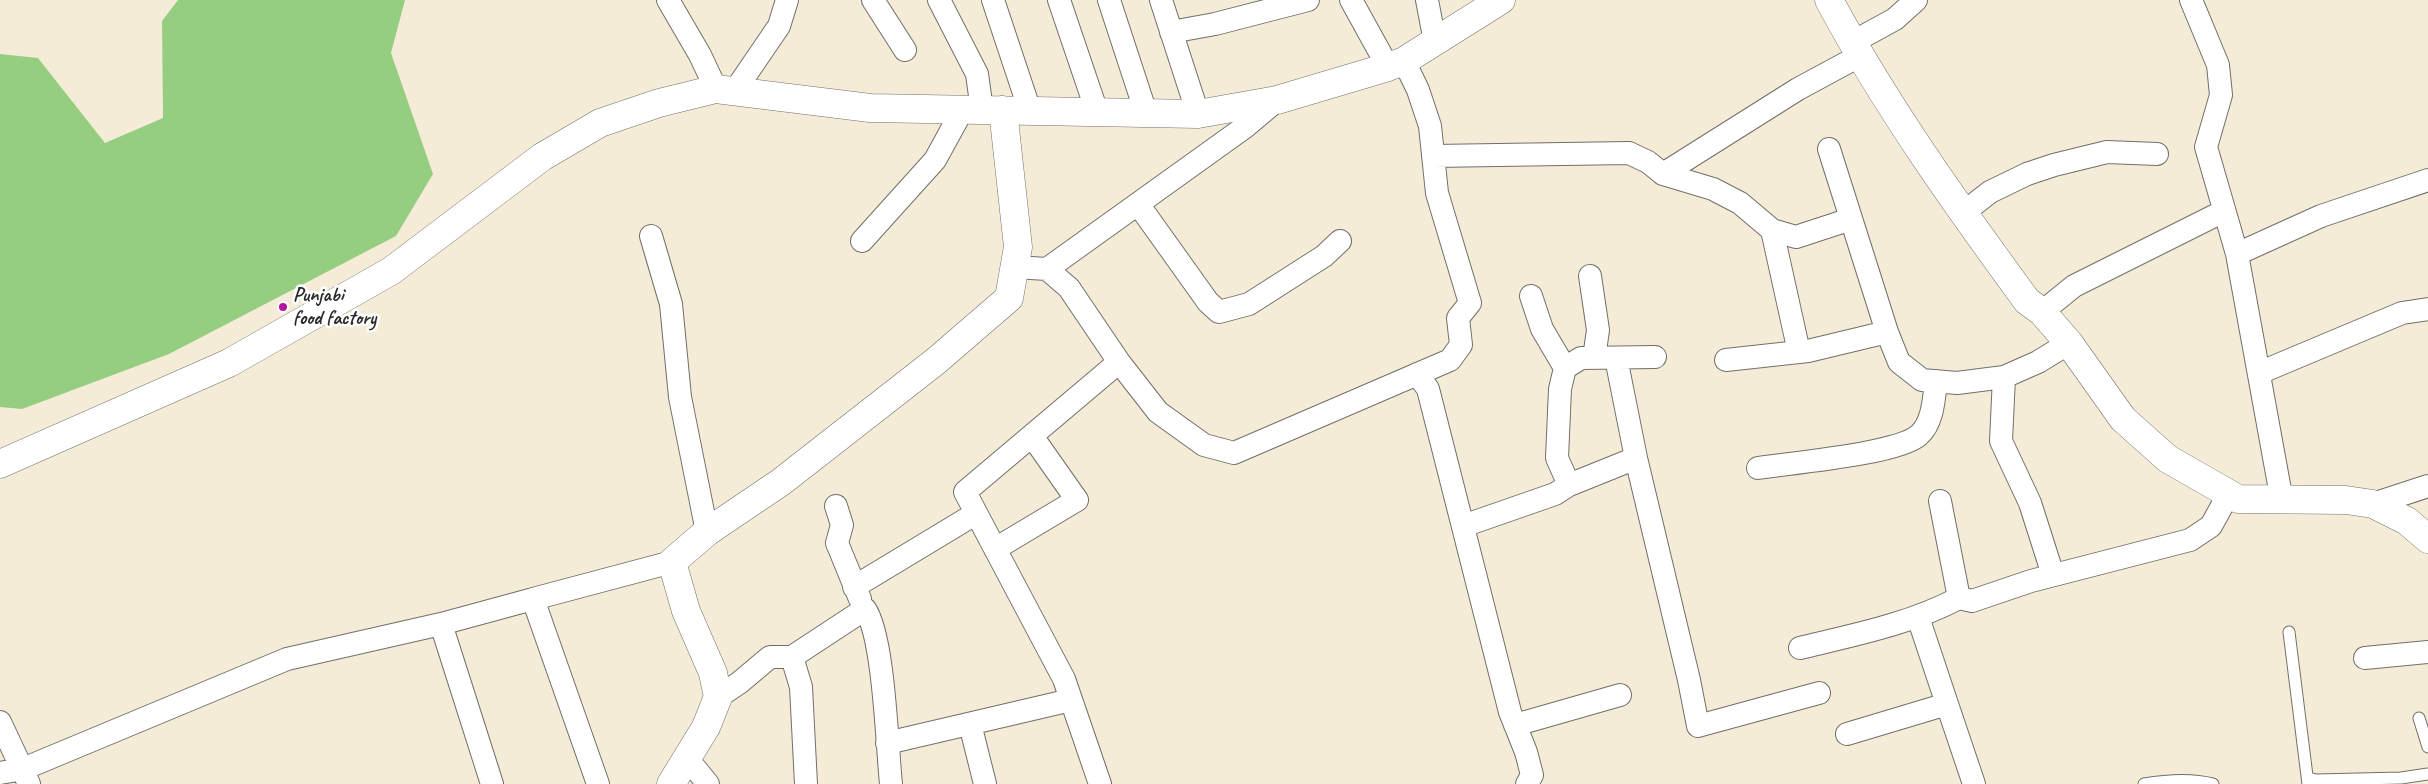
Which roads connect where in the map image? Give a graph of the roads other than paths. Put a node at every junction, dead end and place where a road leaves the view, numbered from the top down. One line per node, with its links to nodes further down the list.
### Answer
1 (668, 0): 21 (street)
2 (787, 0): 21 (street)
3 (874, 0): 19 (street)
4 (939, 0): 23 (street)
5 (993, 0): 24 (street)
6 (1059, 0): 25 (street)
7 (1109, 0): 26 (street)
8 (1161, 0): 16 (street)
9 (1308, 0): 16 (street)
10 (1351, 0): 20 (street)
11 (1427, 0): 17 (street)
12 (1500, 0): 17 (street)
13 (1829, 0): 18 (street)
14 (1916, 0): 18 (street)
15 (2191, 0): 34 (street)
16 (1172, 32): 27 (street)
17 (1435, 42): 20 (street)
18 (1857, 48): 31 (street); 35 (street)
19 (905, 50)
20 (1396, 64): 22 (street); 30 (street)
21 (725, 90): 23 (street); 62 (street)
22 (1277, 100): 27 (street); 33 (street)
23 (983, 110): 24 (street); 39 (street); 42 (street)
24 (1030, 110): 25 (street)
25 (1097, 112): 26 (street)
26 (1146, 113): 27 (street)
27 (1198, 114)
28 (1829, 148): 36 (street)
29 (2157, 154): 35 (street)
30 (1433, 156): 31 (street); 57 (street)
31 (1663, 174): 37 (street)
32 (2428, 180): 41 (street)
33 (1138, 204): 40 (street); 43 (street)
34 (2224, 211): 41 (street); 47 (street)
35 (1963, 214): 47 (street)
36 (1851, 219): 37 (street); 48 (street)
37 (1772, 230): 50 (street)
38 (651, 236): 73 (street)
39 (862, 241)
40 (1340, 241)
41 (2236, 254): 56 (street)
42 (1014, 267): 43 (street); 73 (street)
43 (1047, 269): 54 (street)
44 (1590, 276): 52 (street)
45 (1531, 296): 55 (street)
46 (2428, 309): 56 (street)
47 (2042, 312): 49 (street)
48 (1887, 332): 50 (street); 59 (street)
49 (2069, 343): 58 (street); 66 (street)
50 (1799, 352): 53 (street)
51 (1655, 357): 52 (street)
52 (1605, 358): 55 (street); 61 (street)
53 (1726, 360)
54 (1119, 362): 57 (street); 60 (street)
55 (1565, 368): 64 (street)
56 (2259, 373): 68 (street)
57 (1417, 374): 72 (street)
58 (2004, 377): 59 (street); 77 (street)
59 (1936, 381): 63 (street)
60 (1032, 436): 71 (street); 75 (street)
61 (1636, 458): 64 (street); 89 (street)
62 (0, 464)
63 (1758, 468)
64 (1568, 485): 72 (street)
65 (2428, 486): 69 (street)
66 (2228, 495): 68 (street); 77 (street)
67 (1940, 501): 79 (street)
68 (2282, 501): 69 (street)
69 (2373, 504): 74 (street)
70 (836, 506): 78 (street)
71 (974, 510): 75 (street); 78 (street)
72 (1462, 526): 97 (street)
73 (706, 532): 76 (street)
74 (2428, 539)
75 (995, 549): 92 (street)
76 (672, 562): 80 (street); 91 (street)
77 (2052, 576): 79 (street)
78 (854, 587): 81 (street)
79 (1959, 598): 82 (street)
80 (533, 599): 83 (street); 107 (street)
81 (865, 609): 87 (street); 99 (street)
82 (1918, 617): 85 (street); 93 (street)
83 (441, 624): 104 (street); 106 (street)
84 (2288, 632): 105 (lane)
85 (1800, 648)
86 (2428, 652): 88 (street)
87 (792, 657): 91 (street); 110 (street)
88 (2365, 658)
89 (1819, 693)
90 (1620, 695): 97 (street)
91 (718, 697): 101 (street)
92 (1071, 700): 96 (street); 113 (street)
93 (1947, 704): 98 (street); 115 (street)
94 (2419, 718): 100 (lane)
95 (0, 722): 104 (street)
96 (970, 724): 99 (street); 112 (street)
97 (1515, 725): 114 (street)
98 (1847, 734)
99 (887, 743): 111 (street)
100 (2428, 747)
101 (686, 757): 108 (street); 109 (street)
102 (0, 773): 104 (street)
103 (2428, 774): 105 (lane)
104 (26, 776)
105 (2308, 781)
106 (492, 784)
107 (598, 784)
108 (671, 784)
109 (708, 784)
110 (806, 784)
111 (891, 784)
112 (985, 784)
113 (1100, 784)
114 (1526, 784)
115 (1974, 784)
116 (2144, 784): 117 (lane)
117 (2213, 784)

